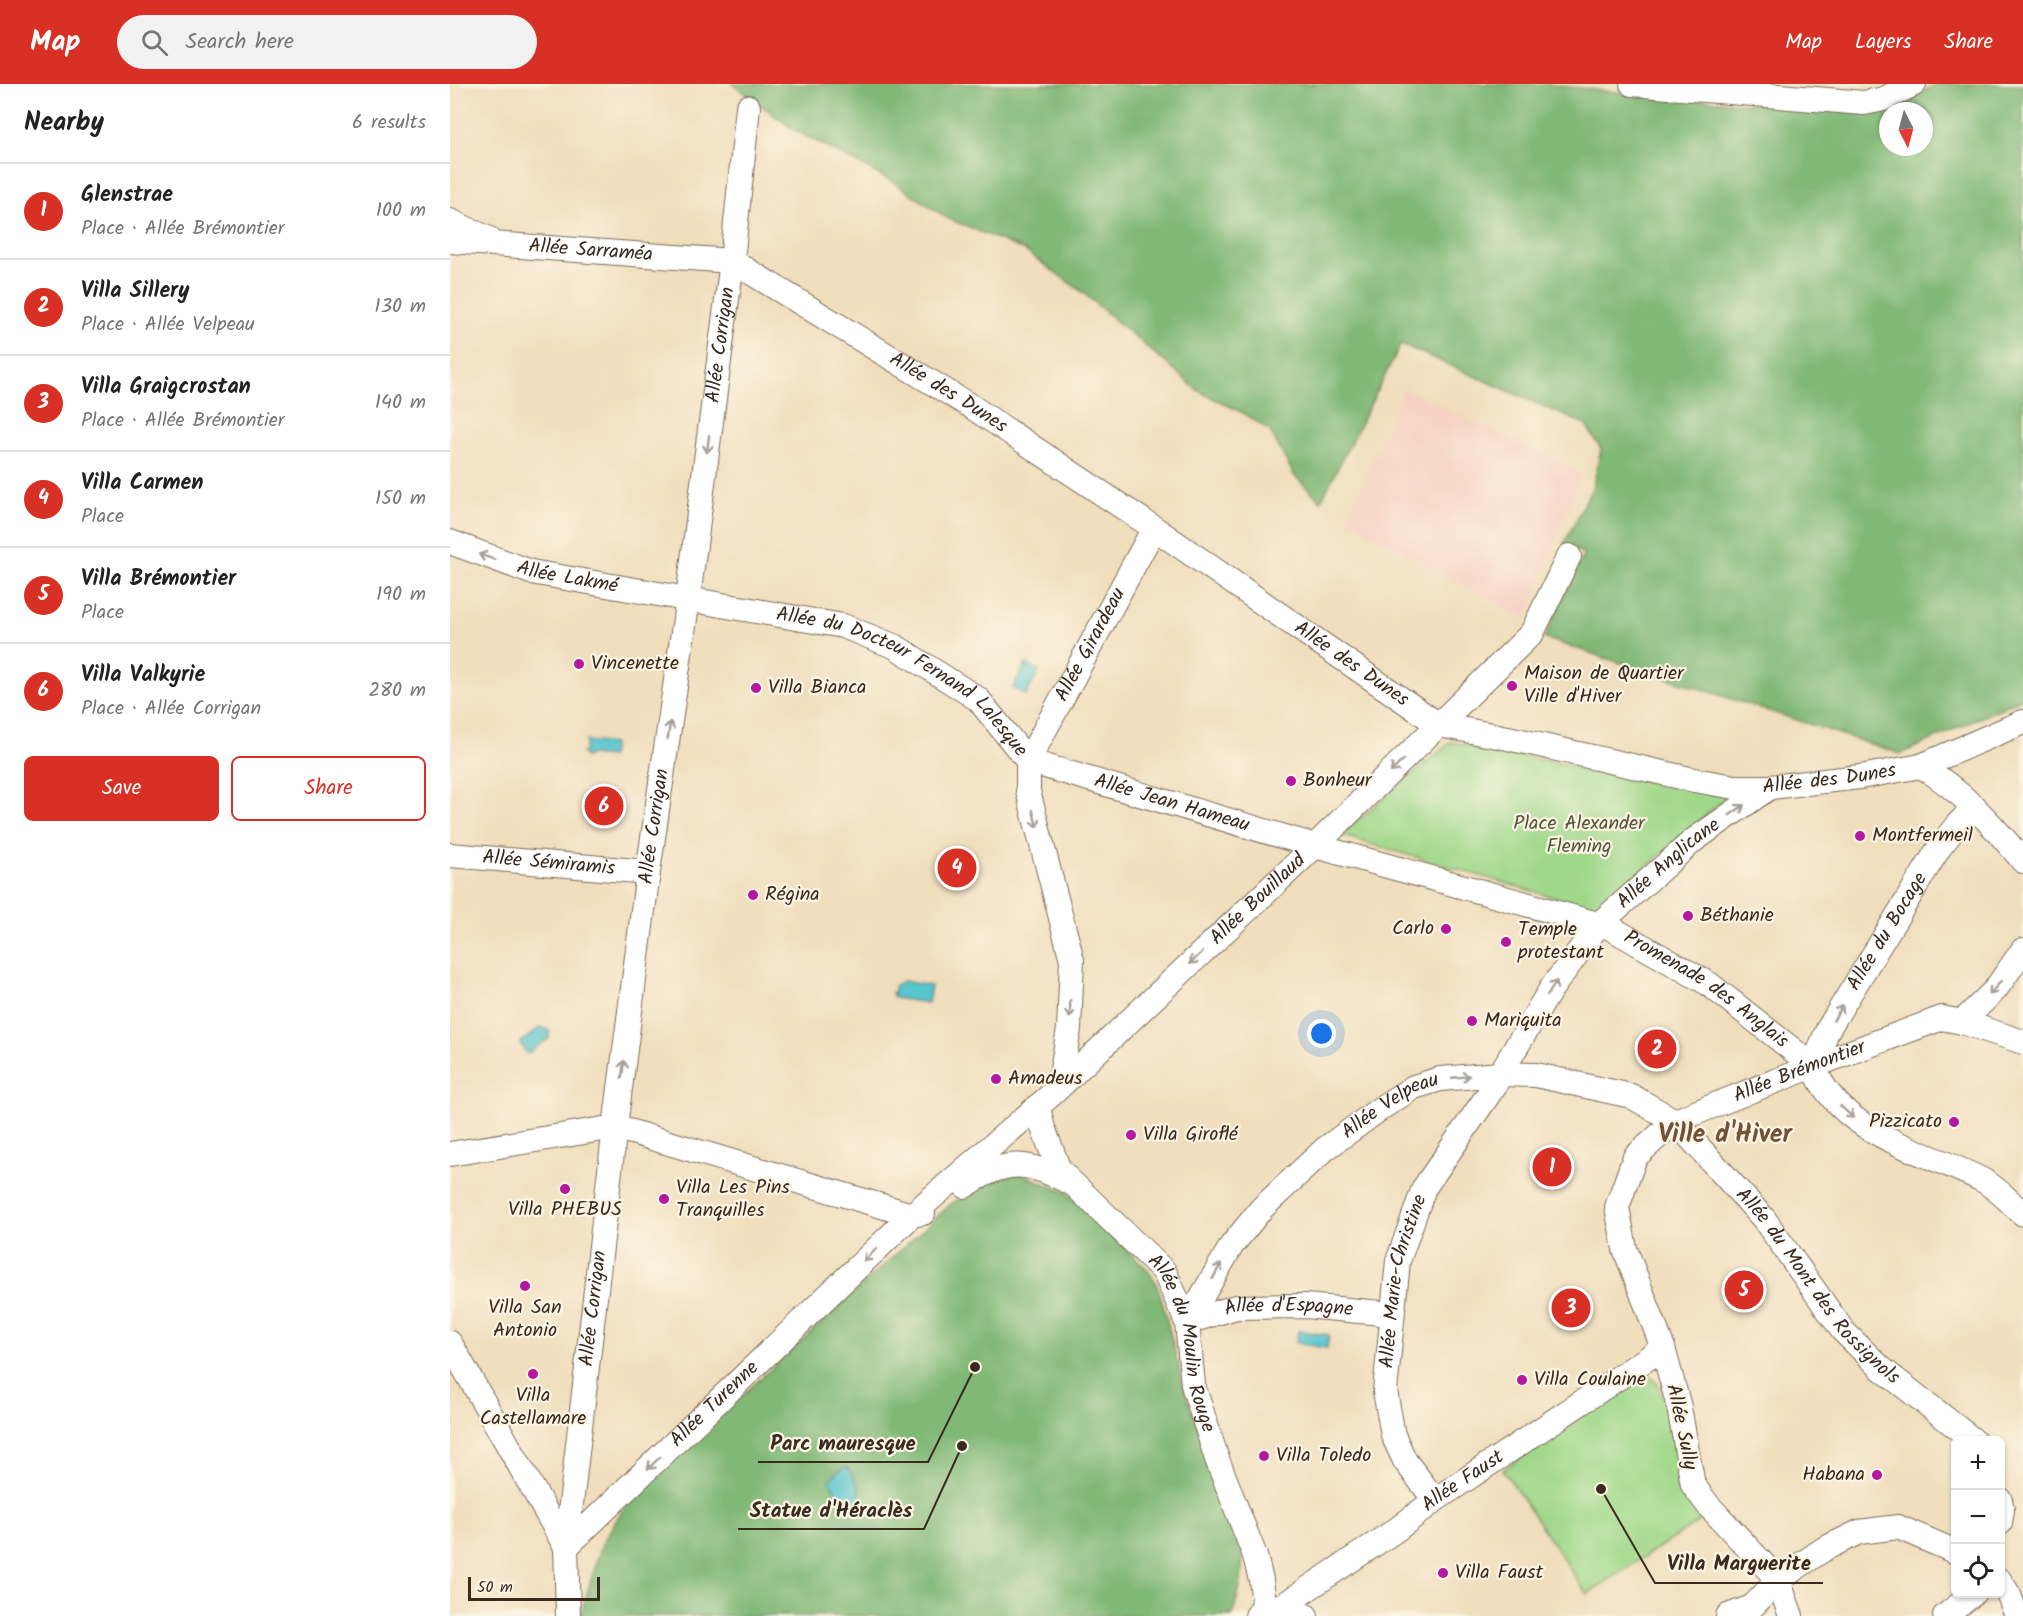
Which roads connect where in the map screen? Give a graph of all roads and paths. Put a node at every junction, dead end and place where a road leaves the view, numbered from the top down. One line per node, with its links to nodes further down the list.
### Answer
1 (1914, 84): 3 (street)
2 (1646, 85): 3 (street)
3 (1863, 94)
4 (748, 107): 8 (street, Allée Corrigan)
5 (450, 221): 7 (street)
6 (450, 241): 7 (street, Allée Sarraméa)
7 (498, 244): 8 (street, Allée Sarraméa)
8 (732, 261): 9 (street, Allée des Dunes); 12 (street, Allée Corrigan, one-way to 12)
9 (1154, 528): 14 (street, Allée des Dunes); 15 (street, Allée Girardeau)
10 (450, 542): 12 (street, Allée Lakmé, one-way to 10)
11 (1569, 556): 14 (street, Allée Bouillaud)
12 (688, 598): 15 (street, Allée du Docteur Fernand Lalesque); 22 (street, Allée Corrigan, one-way to 12)
13 (2023, 722): 16 (street)
14 (1439, 725): 17 (street, Allée des Dunes); 19 (street, Allée Bouillaud, one-way to 19)
15 (1028, 761): 19 (street, Allée Jean Hameau); 29 (street, Allée du Docteur Fernand Lalesque, one-way to 29)
16 (1921, 766): 17 (street, Allée des Dunes); 18 (street, Allée des Dunes)
17 (1770, 787): 23 (street, Allée Anglicane, one-way to 17)
18 (1975, 807): 21 (street, Allée des Dunes); 27 (street, Allée du Bocage, one-way to 18)
19 (1315, 846): 23 (street, Promenade des Anglais); 29 (street, Allée Bouillaud, one-way to 29)
20 (450, 855): 22 (street, Allée Sémiramis)
21 (2023, 861)
22 (648, 872): 32 (street, Allée Corrigan, one-way to 22)
23 (1599, 924): 27 (street, Promenade des Anglais); 28 (street, Allée Anglicane, one-way to 23)
24 (2023, 950): 25 (street, one-way to 25)
25 (1962, 1022): 26 (street, Allée Brémontier); 27 (street, Allée Brémontier)
26 (2023, 1042)
27 (1813, 1066): 31 (street, Allée Brémontier); 37 (street, one-way to 37)
28 (1500, 1074): 31 (street, Allée Velpeau); 39 (street, Allée Marie-Christine); 40 (street, Allée Velpeau, one-way to 28)
29 (1059, 1087): 30 (street, Allée Bouillaud)
30 (1038, 1106): 33 (street, Allée Bouillaud); 36 (street, Allée du Moulin Rouge)
31 (1675, 1121): 42 (street, Allée Brémontier); 43 (street, Allée du Mont des Rossignols)
32 (615, 1127): 34 (street); 38 (street); 45 (street, Allée Corrigan)
33 (1003, 1137): 35 (street); 38 (street, Allée Bouillaud)
34 (450, 1154)
35 (1008, 1165): 36 (street); 38 (street)
36 (1073, 1184): 40 (street, Allée du Moulin Rouge)
37 (2023, 1214)
38 (912, 1215): 45 (street, Allée Turenne, one-way to 45)
39 (1392, 1314): 40 (street, Allée d'Espagne); 44 (street, Allée Marie-Christine)
40 (1187, 1322): 52 (street, Allée du Moulin Rouge)
41 (450, 1343): 45 (street)
42 (1664, 1348): 44 (street, Allée Faust); 47 (street, Allée Sully)
43 (1968, 1436)
44 (1436, 1500): 52 (street, Allée Faust)
45 (566, 1547): 53 (street)
46 (1951, 1550): 47 (street)
47 (1778, 1580): 55 (street); 56 (street, Allée Sully)
48 (2005, 1580): 49 (street)
49 (2023, 1580)
50 (2005, 1588): 58 (street)
51 (1967, 1598): 57 (street)
52 (1267, 1610): 54 (street)
53 (568, 1616)
54 (1306, 1616)
55 (1728, 1616)
56 (1791, 1616)
57 (1945, 1616)
58 (2017, 1616)

